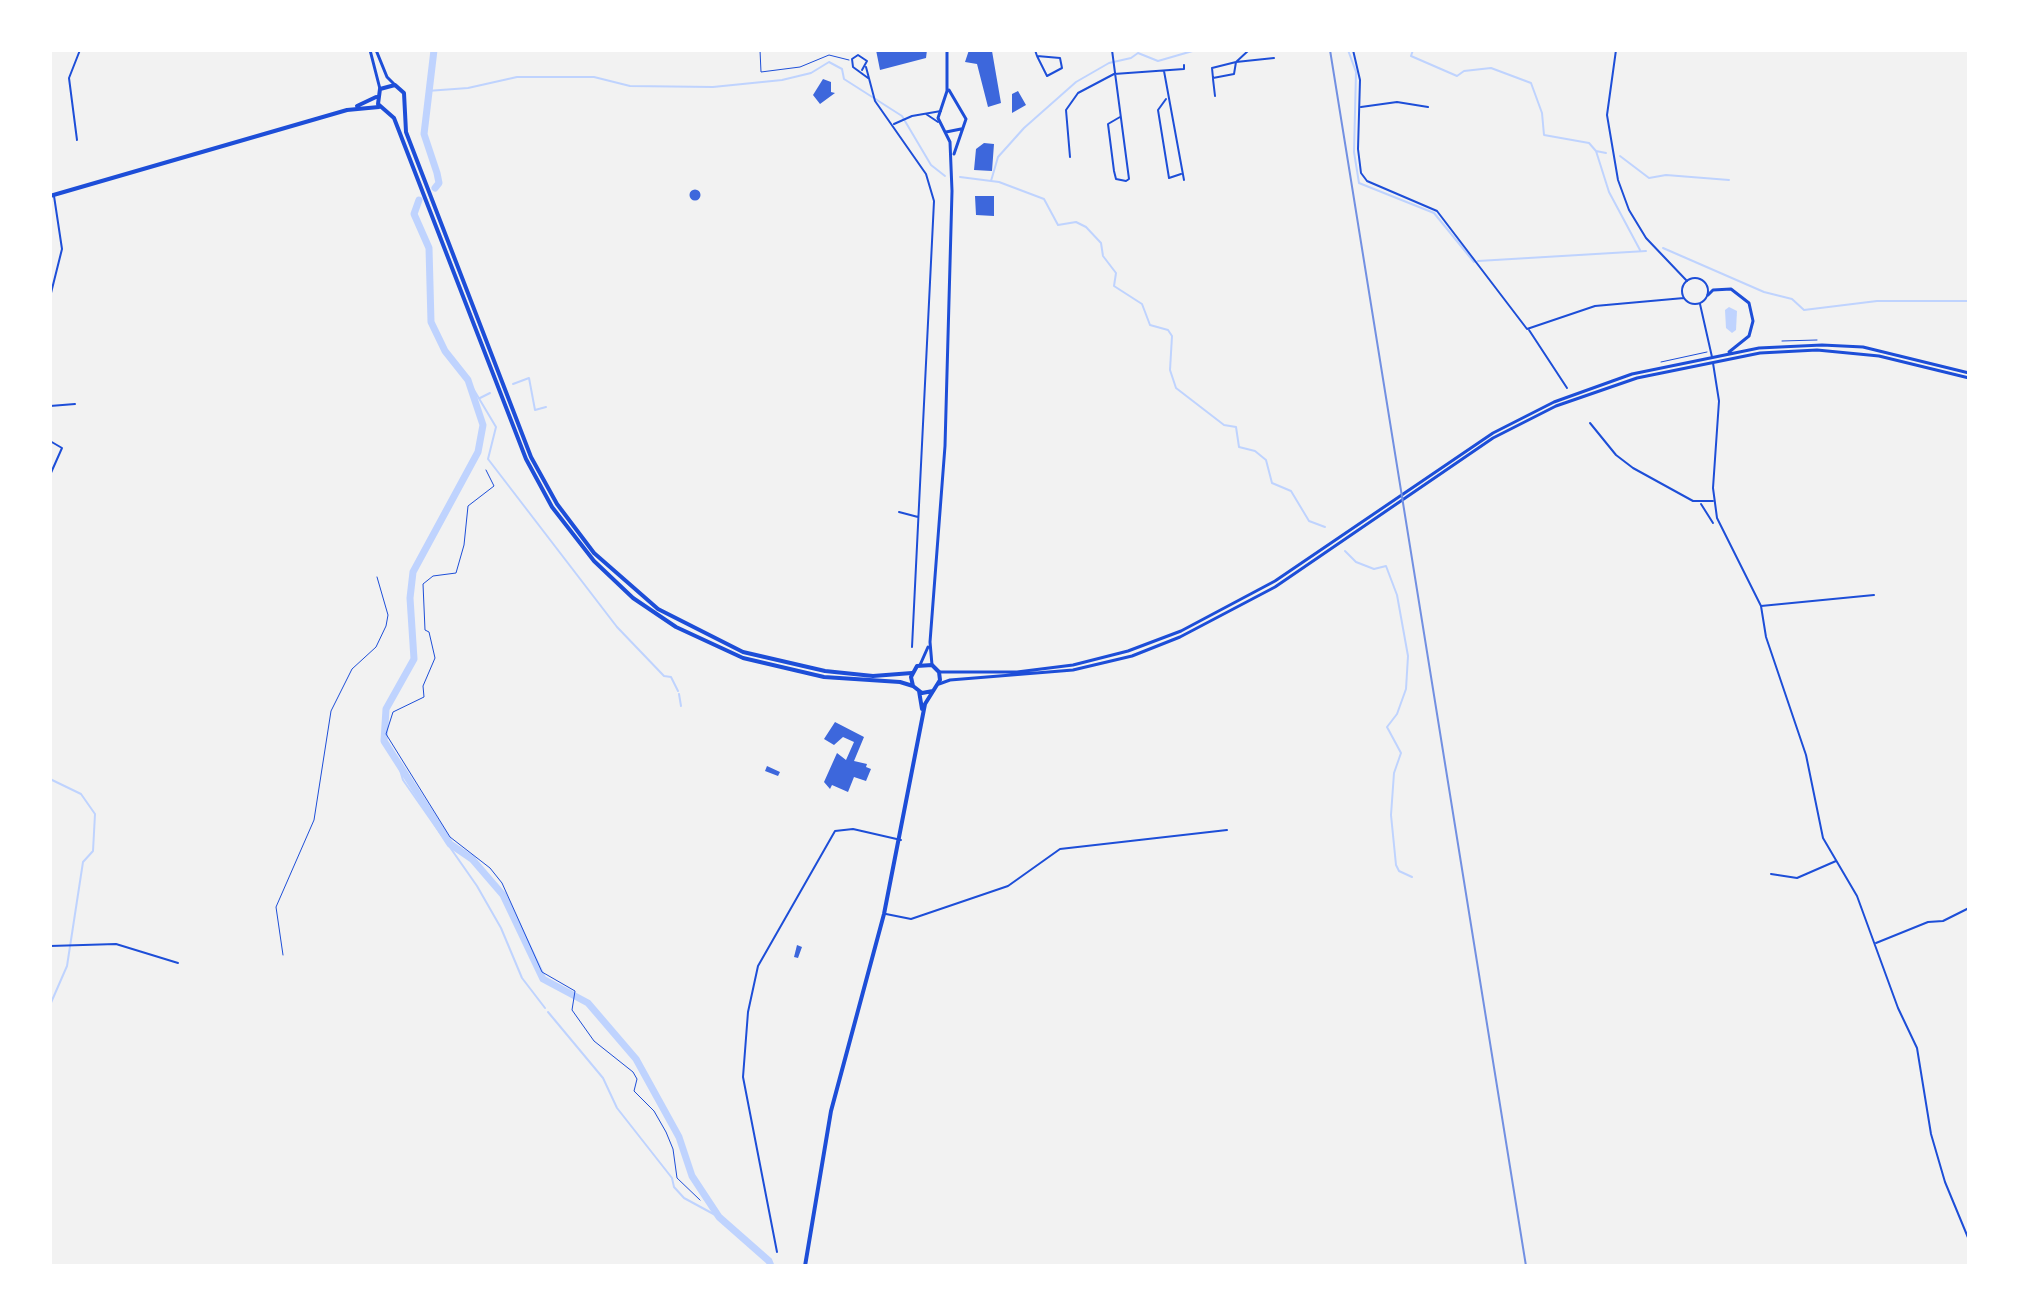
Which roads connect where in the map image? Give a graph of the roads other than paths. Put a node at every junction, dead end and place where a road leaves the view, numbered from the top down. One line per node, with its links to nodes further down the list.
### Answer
1 (80, 50): 42 (street)
2 (370, 50): 24 (main road)
3 (376, 50): 23 (main road)
4 (760, 50): 13 (lane)
5 (947, 50): 22 (main road)
6 (1035, 50): 11 (street)
7 (1112, 50): 19 (street)
8 (1249, 50): 14 (street)
9 (1353, 50): 31 (street)
10 (1616, 50): 50 (street)
11 (1037, 56): 11 (street)
12 (1274, 58): 14 (street)
13 (851, 62): 16 (street); 17 (street)
14 (1236, 62): 20 (street); 20 (street)
15 (1184, 65): 18 (street)
16 (866, 67): 17 (street); 21 (street)
17 (862, 70): 21 (street)
18 (1164, 70): 19 (street); 27 (street)
19 (1116, 74): 37 (street); 43 (street)
20 (1213, 78): 25 (street)
21 (869, 79): 39 (street)
22 (948, 82): 28 (main road); 33 (main road)
23 (395, 85): 24 (highway); 30 (highway)
24 (380, 89): 26 (highway)
25 (1215, 96)
26 (376, 97): 29 (highway); 34 (highway)
27 (1166, 99): 45 (street); 45 (street)
28 (956, 106): 33 (main road); 40 (main road)
29 (379, 107): 34 (highway); 35 (highway)
30 (402, 107): 35 (highway); 47 (highway)
31 (1360, 107): 32 (street); 55 (street)
32 (1428, 107)
33 (942, 109): 36 (street); 38 (main road)
34 (347, 110): 48 (highway)
35 (387, 112): 47 (highway)
36 (924, 114): 38 (street); 39 (street)
37 (1120, 117): 37 (street)
38 (938, 122): 41 (main road)
39 (892, 124): 69 (street)
40 (961, 129): 41 (main road); 44 (main road)
41 (946, 132): 44 (main road)
42 (77, 140)
43 (1070, 157)
44 (952, 164): 73 (main road)
45 (1183, 174): 46 (street)
46 (1184, 180)
47 (424, 188): 49 (highway)
48 (52, 195): 52 (street)
49 (430, 200): 78 (highway); 80 (highway)
50 (1687, 281): 51 (street); 53 (street)
51 (1708, 295): 54 (street); 56 (main road)
52 (50, 297)
53 (1684, 298): 54 (street); 55 (street)
54 (1700, 304): 66 (street)
55 (1529, 330): 58 (street)
56 (1726, 354): 57 (main road); 64 (main road)
57 (1969, 376): 64 (main road)
58 (1567, 388)
59 (75, 404): 60 (street)
60 (50, 406)
61 (1590, 423): 67 (street)
62 (50, 441): 63 (street)
63 (50, 475)
64 (1410, 490): 65 (main road)
65 (1398, 498): 77 (main road); 79 (main road)
66 (1713, 501): 67 (street); 72 (street)
67 (1700, 503): 70 (street)
68 (899, 512): 69 (street)
69 (919, 517): 74 (street)
70 (1713, 523)
71 (1874, 595): 72 (street)
72 (1761, 606): 86 (street)
73 (930, 642): 75 (main road); 76 (main road)
74 (912, 647)
75 (920, 665): 76 (highway); 78 (highway)
76 (932, 665): 77 (highway)
77 (939, 672): 79 (highway)
78 (912, 673): 80 (highway)
79 (939, 684): 82 (highway)
80 (913, 686): 81 (highway)
81 (919, 691): 82 (highway); 83 (highway)
82 (933, 691): 83 (highway)
83 (922, 716): 85 (highway)
84 (1227, 830): 89 (street)
85 (901, 840): 89 (highway); 94 (street)
86 (1836, 861): 87 (street); 90 (street)
87 (1771, 874)
88 (1969, 908): 90 (street)
89 (884, 914): 95 (highway)
90 (1876, 943): 93 (street)
91 (50, 946): 92 (street)
92 (178, 963)
93 (1969, 1240)
94 (777, 1252)
95 (805, 1266)

